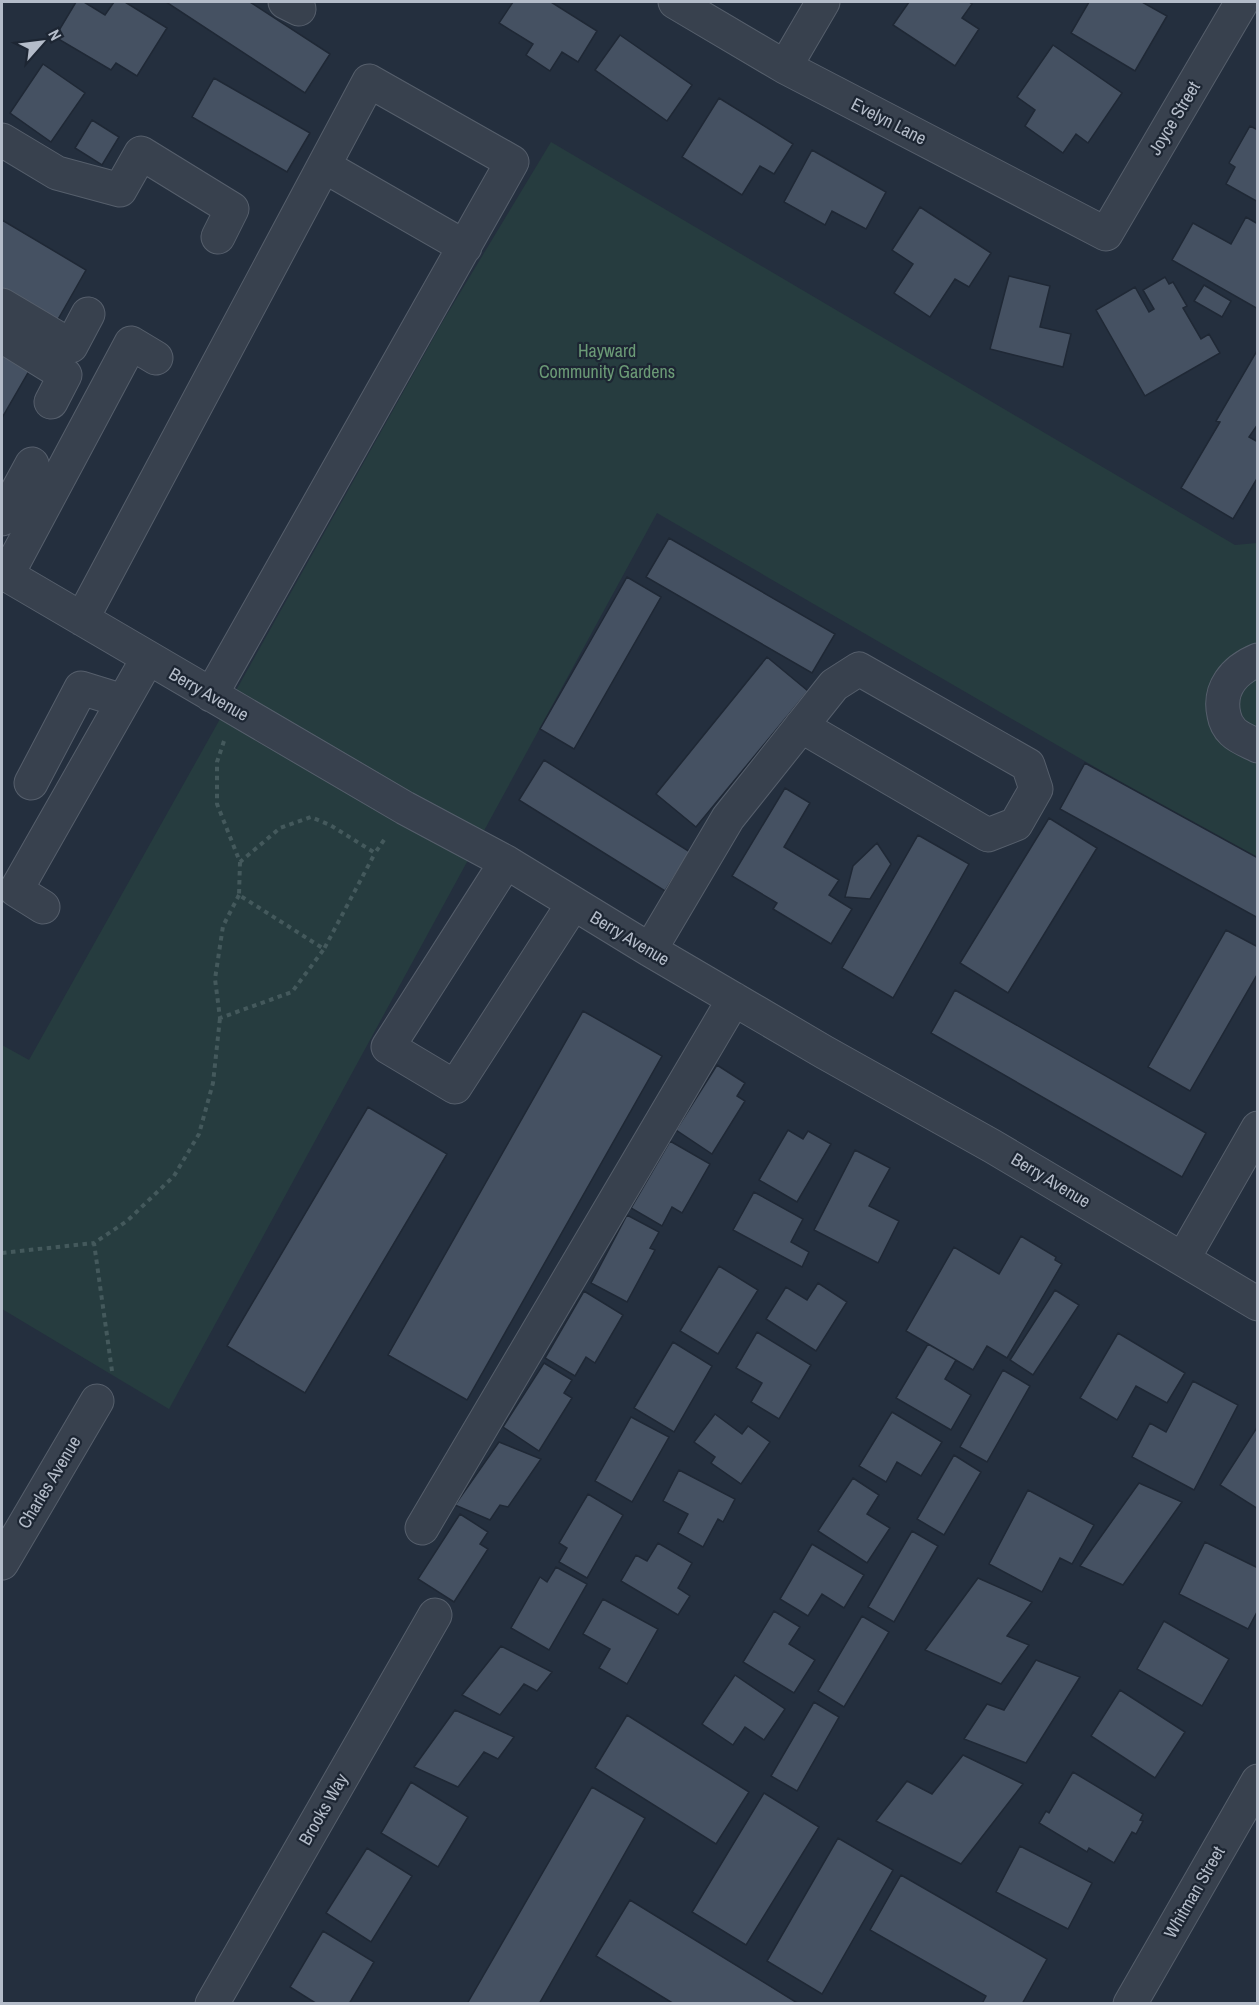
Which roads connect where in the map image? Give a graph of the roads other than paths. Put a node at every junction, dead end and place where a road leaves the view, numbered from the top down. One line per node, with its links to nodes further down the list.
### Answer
1 (675, 2): 4 (street, Evelyn Lane)
2 (823, 2): 4 (street)
3 (1242, 2): 7 (street, Joyce Street)
4 (785, 67): 7 (street, Evelyn Lane)
5 (2, 140): 8 (street)
6 (324, 166): 9 (street); 9 (street); 18 (street)
7 (1106, 234)
8 (218, 237)
9 (465, 247): 22 (street)
10 (2, 305): 11 (street)
11 (88, 314)
12 (2, 336): 14 (street)
13 (156, 358): 17 (street)
14 (51, 402)
15 (32, 464): 16 (street)
16 (2, 519)
17 (4, 574): 18 (street, Berry Avenue)
18 (82, 619): 19 (street, Berry Avenue)
19 (147, 658): 21 (street); 22 (street, Berry Avenue)
20 (1257, 660): 24 (street)
21 (123, 700): 25 (street); 28 (street)
22 (223, 703): 26 (street, Berry Avenue)
23 (801, 726): 23 (street); 29 (street)
24 (1257, 746)
25 (31, 783)
26 (506, 862): 27 (street, Berry Avenue); 27 (street)
27 (573, 904): 29 (street, Berry Avenue)
28 (43, 907)
29 (650, 950): 30 (street, Berry Avenue)
30 (734, 999): 32 (street, Berry Avenue); 35 (street)
31 (1257, 1128): 32 (street)
32 (1183, 1259): 33 (street, Berry Avenue)
33 (1257, 1304)
34 (97, 1401): 36 (street, Charles Avenue)
35 (422, 1528)
36 (2, 1563)
37 (435, 1615): 39 (street, Brooks Way)
38 (1257, 1781): 40 (street, Whitman Street)
39 (212, 2004)
40 (1130, 2004)

